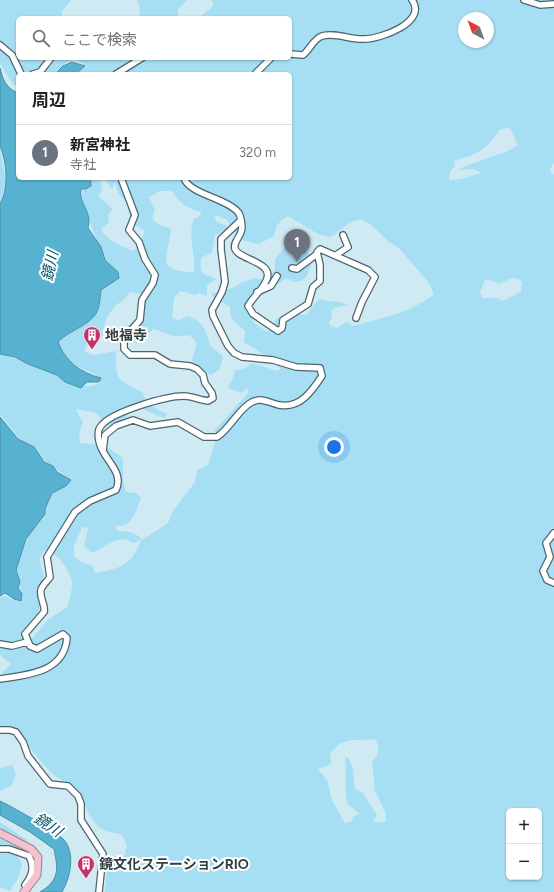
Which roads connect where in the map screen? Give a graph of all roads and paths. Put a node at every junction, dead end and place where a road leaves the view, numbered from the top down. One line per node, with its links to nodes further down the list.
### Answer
1 (412, 0): 5 (street)
2 (524, 0): 3 (street)
3 (554, 4)
4 (0, 45): 9 (street)
5 (292, 54)
6 (49, 60): 10 (street)
7 (139, 60): 11 (street)
8 (269, 60): 12 (street)
9 (20, 72)
10 (40, 72)
11 (119, 72)
12 (257, 72)
13 (122, 180): 23 (street)
14 (185, 180): 15 (street)
15 (240, 221): 21 (street); 23 (street)
16 (343, 235): 18 (street)
17 (317, 254): 18 (street); 19 (street); 21 (street)
18 (336, 255): 22 (street)
19 (292, 268)
20 (277, 276): 21 (street)
21 (257, 292)
22 (356, 318)
23 (102, 450): 26 (street)
24 (554, 533): 25 (street)
25 (554, 583)
26 (27, 642): 27 (street); 28 (street)
27 (0, 644)
28 (0, 679)
29 (0, 730): 33 (street)
30 (0, 833): 32 (main road)
31 (0, 849): 32 (street)
32 (24, 892)
33 (99, 892)

